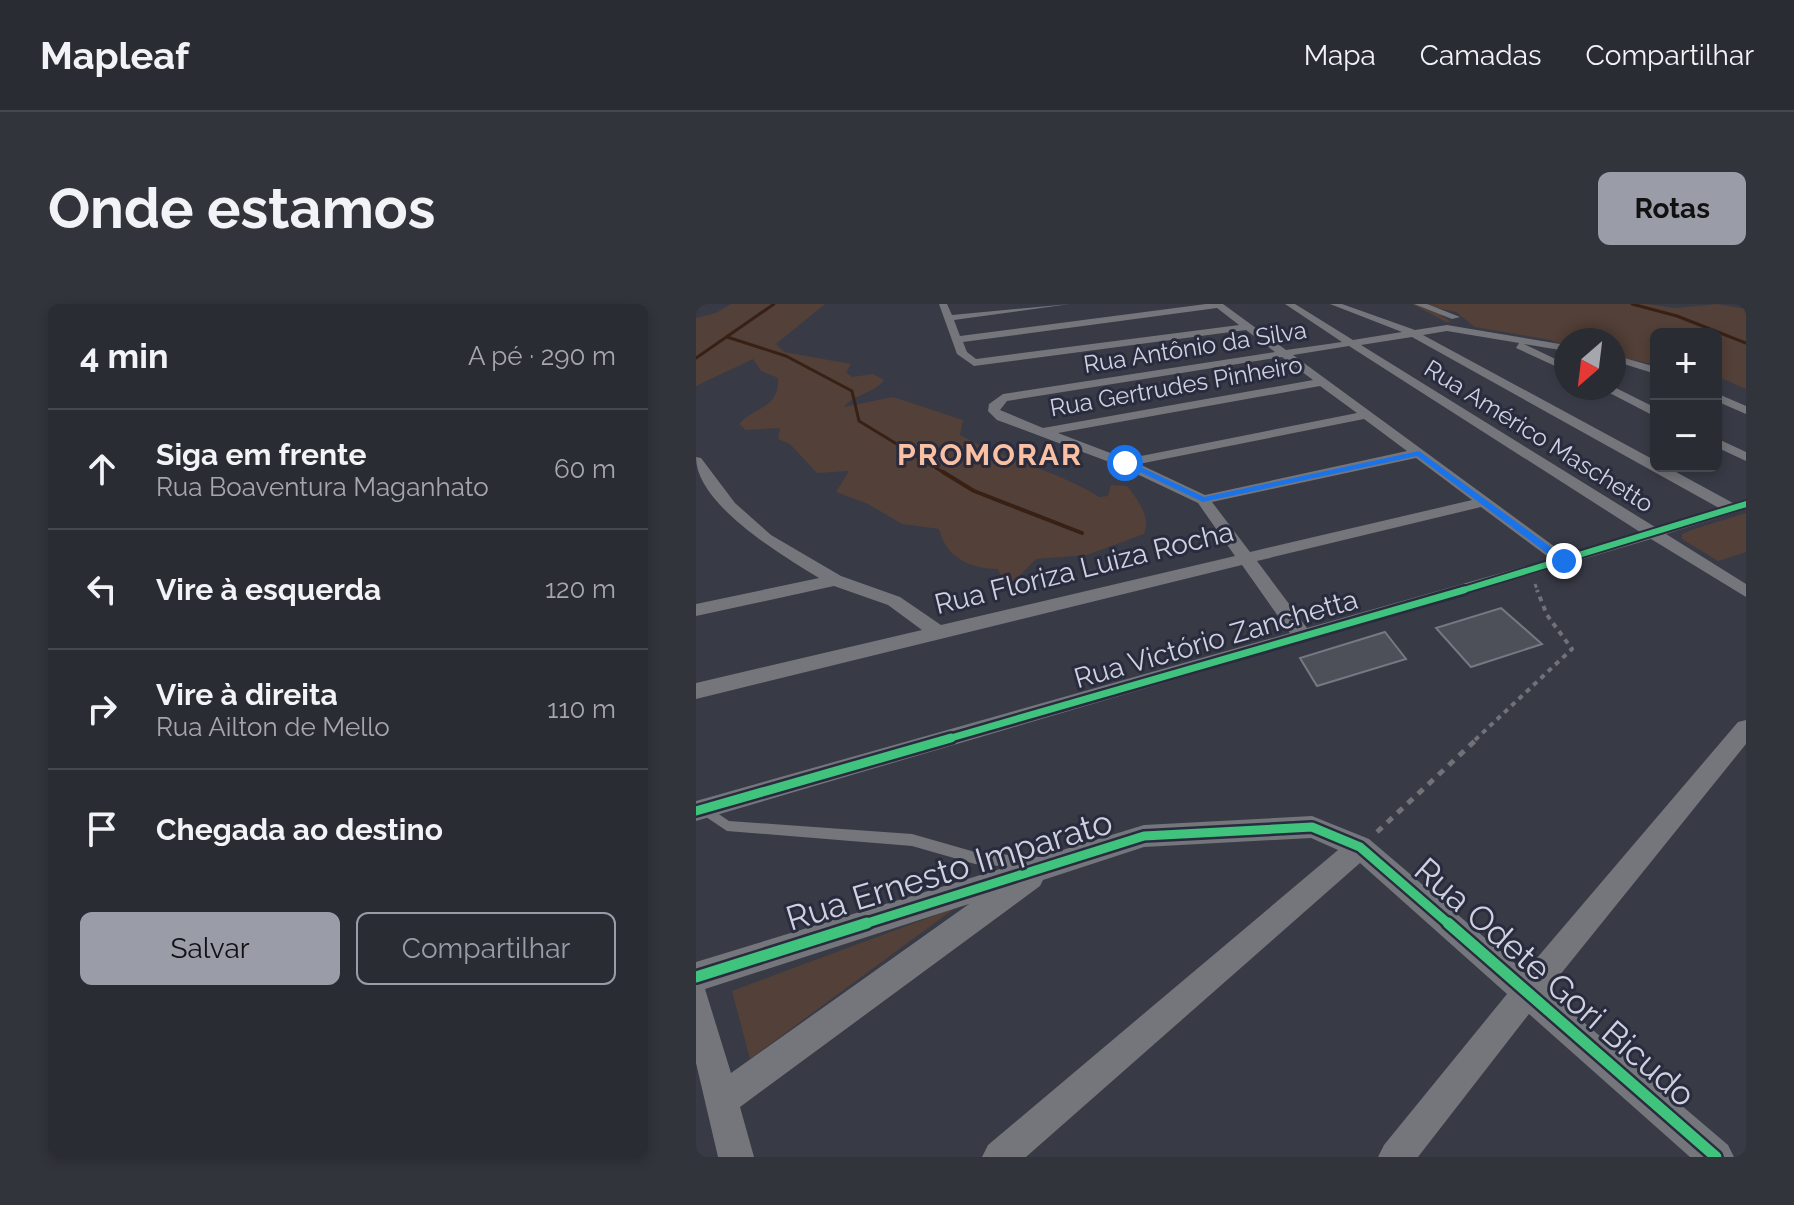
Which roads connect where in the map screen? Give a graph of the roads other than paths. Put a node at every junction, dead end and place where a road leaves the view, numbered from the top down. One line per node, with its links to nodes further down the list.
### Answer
1 (943, 304): 7 (street)
2 (1066, 304): 7 (street)
3 (1289, 304): 13 (street, Rua Américo Maschetto)
4 (1334, 304): 10 (street)
5 (1418, 304): 8 (street)
6 (1218, 305): 9 (street); 12 (street)
7 (949, 318): 12 (street)
8 (1456, 322): 10 (street, Rua Antônio da Silva); 11 (street)
9 (1247, 327): 12 (street); 17 (street)
10 (1411, 332): 13 (street, Rua Antônio da Silva); 37 (street)
11 (1494, 334): 14 (street); 16 (street)
12 (956, 340)
13 (1349, 342): 17 (street, Rua Antônio da Silva); 38 (street, Rua Américo Maschetto)
14 (1550, 344): 15 (street); 16 (street)
15 (1554, 345)
16 (1529, 350): 18 (street)
17 (1284, 353): 21 (street); 27 (street, Rua Antônio da Silva)
18 (1554, 362)
19 (1626, 362): 20 (street)
20 (1650, 369)
21 (1321, 382): 26 (street); 27 (street, Rua Gertrudes Pinheiro)
22 (1626, 398): 24 (street)
23 (1722, 400): 25 (street)
24 (1650, 410)
25 (1746, 410)
26 (1366, 415): 29 (street); 32 (street)
27 (1038, 433): 32 (street)
28 (1722, 445): 30 (street)
29 (1419, 453): 35 (street); 36 (street)
30 (1746, 457)
31 (696, 461): 33 (street)
32 (1125, 463): 35 (street)
33 (714, 486): 34 (street); 41 (street)
34 (696, 489)
35 (1203, 500): 39 (street)
36 (1485, 501): 39 (street, Rua Floriza Luiza Rocha); 40 (street)
37 (1738, 506): 38 (street, Rua Victório Zanchetta)
38 (1651, 533): 40 (street, Rua Victório Zanchetta); 42 (street, Rua Américo Maschetto)
39 (1245, 558): 44 (street, Rua Floriza Luiza Rocha); 45 (street)
40 (1564, 561): 45 (street, Rua Victório Zanchetta)
41 (835, 580): 43 (street); 44 (street)
42 (1746, 592)
43 (696, 610)
44 (937, 632): 46 (street, Rua Floriza Luiza Rocha)
45 (1303, 637): 48 (street, Rua Victório Zanchetta)
46 (696, 691)
47 (1746, 728): 52 (street)
48 (700, 810): 50 (lane)
49 (1360, 847): 50 (street, Rua Ernesto Imparato); 52 (street, Rua Odete Gori Bicudo); 56 (street)
50 (1051, 864): 51 (street, Rua Ernesto Imparato); 54 (street)
51 (696, 977)
52 (1528, 991): 57 (street); 58 (street, Rua Odete Gori Bicudo)
53 (696, 1000): 54 (street)
54 (721, 1101): 55 (street)
55 (736, 1157)
56 (1000, 1157)
57 (1396, 1157)
58 (1716, 1157)

